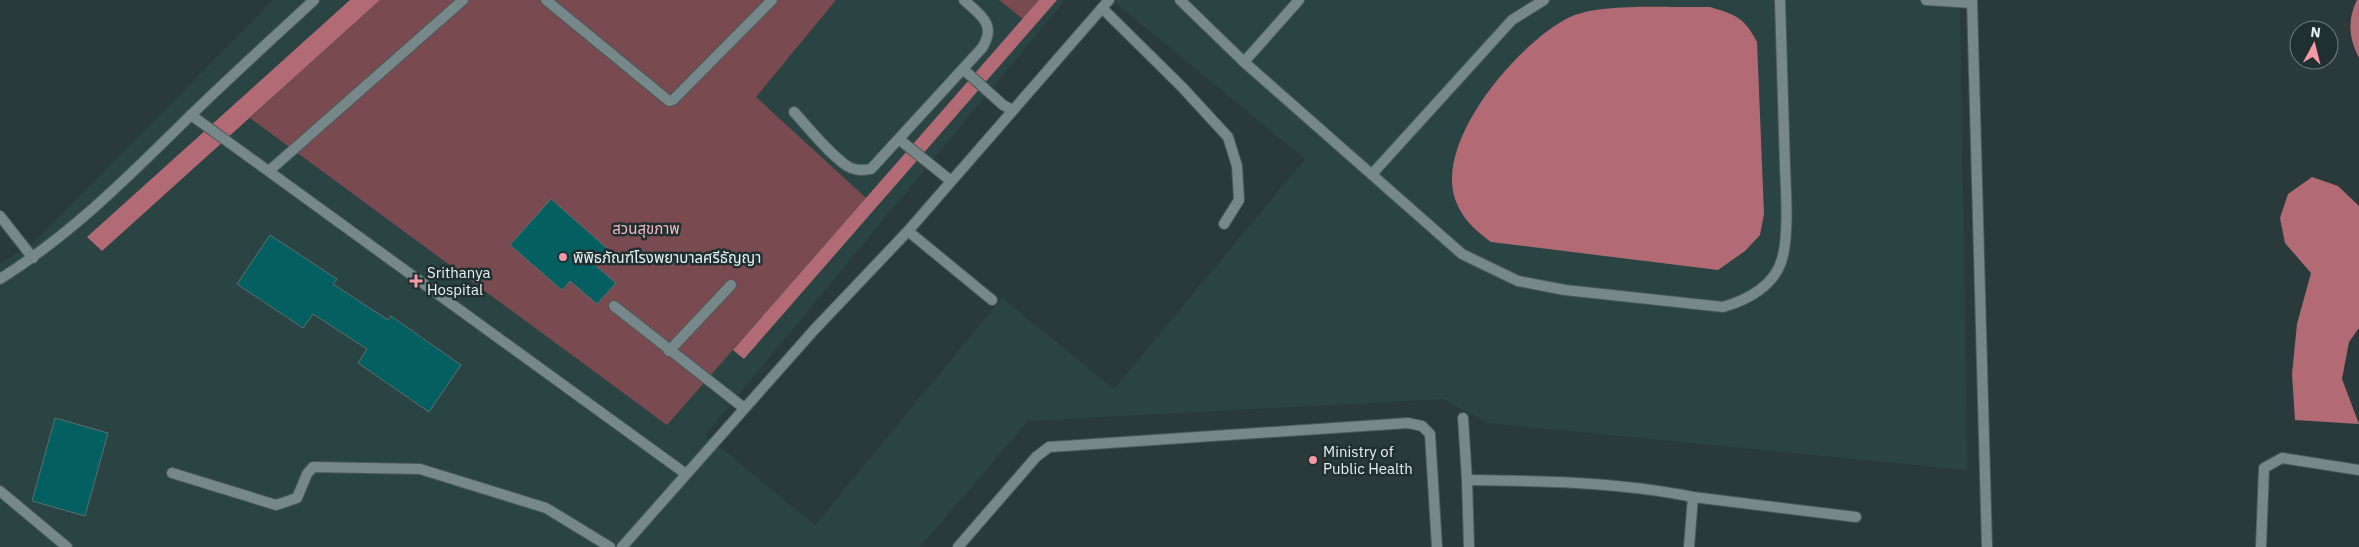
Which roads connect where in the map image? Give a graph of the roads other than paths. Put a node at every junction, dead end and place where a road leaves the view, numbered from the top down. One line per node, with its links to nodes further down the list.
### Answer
1 (314, 0): 17 (lane)
2 (463, 0): 19 (lane)
3 (546, 0): 4 (lane)
4 (772, 0)
5 (964, 0): 14 (lane)
6 (1180, 0): 13 (lane)
7 (1299, 0): 13 (lane)
8 (1544, 0): 20 (lane)
9 (1780, 0): 20 (lane)
10 (1926, 0): 11 (lane)
11 (1972, 2): 48 (lane)
12 (1106, 4): 15 (lane); 23 (lane)
13 (1244, 62): 20 (lane)
14 (966, 71): 15 (lane); 18 (lane)
15 (1013, 110): 21 (lane)
16 (794, 112): 18 (lane)
17 (191, 115): 19 (lane); 25 (lane)
18 (903, 142): 21 (lane)
19 (269, 172): 35 (lane)
20 (1373, 173)
21 (951, 181): 24 (lane)
22 (0, 216): 25 (lane)
23 (1224, 224)
24 (908, 231): 28 (lane); 31 (lane)
25 (33, 258): 26 (lane)
26 (0, 279)
27 (732, 284): 30 (lane)
28 (992, 300)
29 (614, 306): 30 (lane)
30 (669, 351): 31 (lane)
31 (744, 408): 35 (lane)
32 (1463, 418): 36 (lane)
33 (2359, 470): 49 (lane)
34 (172, 473): 42 (lane)
35 (686, 474): 43 (lane)
36 (1467, 480): 38 (lane); 46 (lane)
37 (0, 491): 40 (lane)
38 (1693, 497): 39 (lane); 47 (lane)
39 (1856, 518)
40 (53, 543): 41 (lane)
41 (67, 547)
42 (610, 547)
43 (622, 547)
44 (958, 547): 45 (lane)
45 (1437, 547)
46 (1469, 547)
47 (1689, 547)
48 (1987, 547)
49 (2261, 547)

